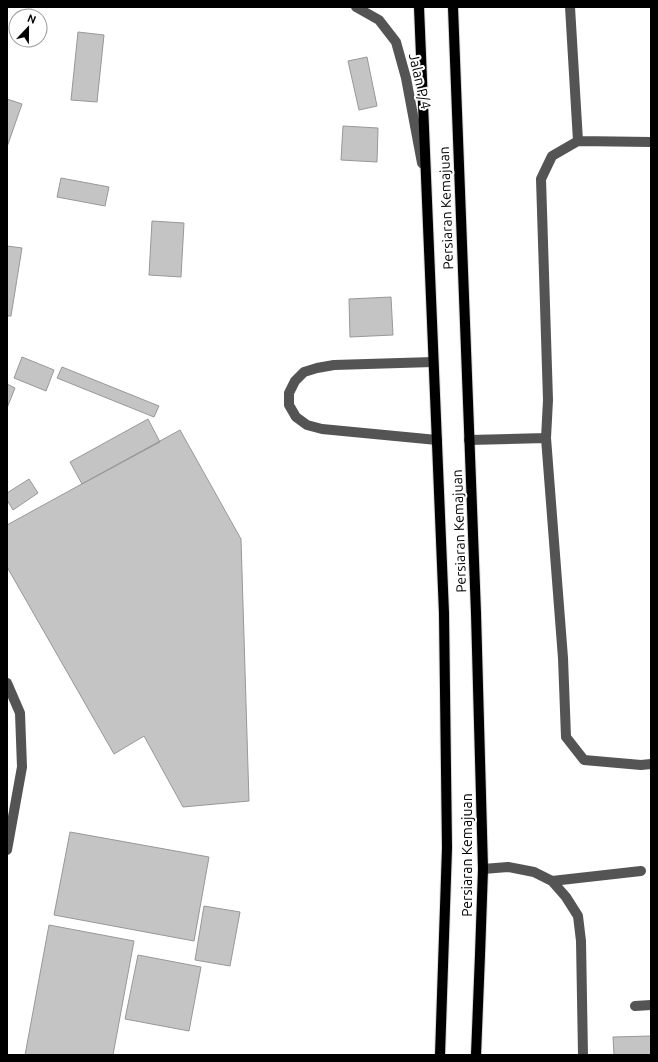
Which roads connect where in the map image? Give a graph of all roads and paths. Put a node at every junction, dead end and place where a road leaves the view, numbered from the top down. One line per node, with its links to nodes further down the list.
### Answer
1 (356, 7): 7 (street, Jalan P/4)
2 (419, 7): 7 (main road, Persiaran Kemajuan)
3 (453, 7): 11 (main road, Persiaran Kemajuan)
4 (570, 7): 5 (street)
5 (578, 141): 6 (street); 9 (street)
6 (651, 142)
7 (426, 179): 8 (main road, Persiaran Kemajuan)
8 (433, 362): 10 (main road, Persiaran Kemajuan); 10 (street)
9 (546, 438): 11 (street); 13 (street)
10 (437, 440): 20 (main road, Persiaran Kemajuan)
11 (469, 440): 15 (main road, Persiaran Kemajuan)
12 (7, 683): 14 (street)
13 (651, 764)
14 (7, 850)
15 (483, 869): 17 (street); 21 (main road, Persiaran Kemajuan)
16 (641, 871): 17 (street)
17 (552, 881): 22 (street)
18 (651, 1005): 19 (street)
19 (635, 1006)
20 (440, 1055)
21 (476, 1055)
22 (583, 1055)

